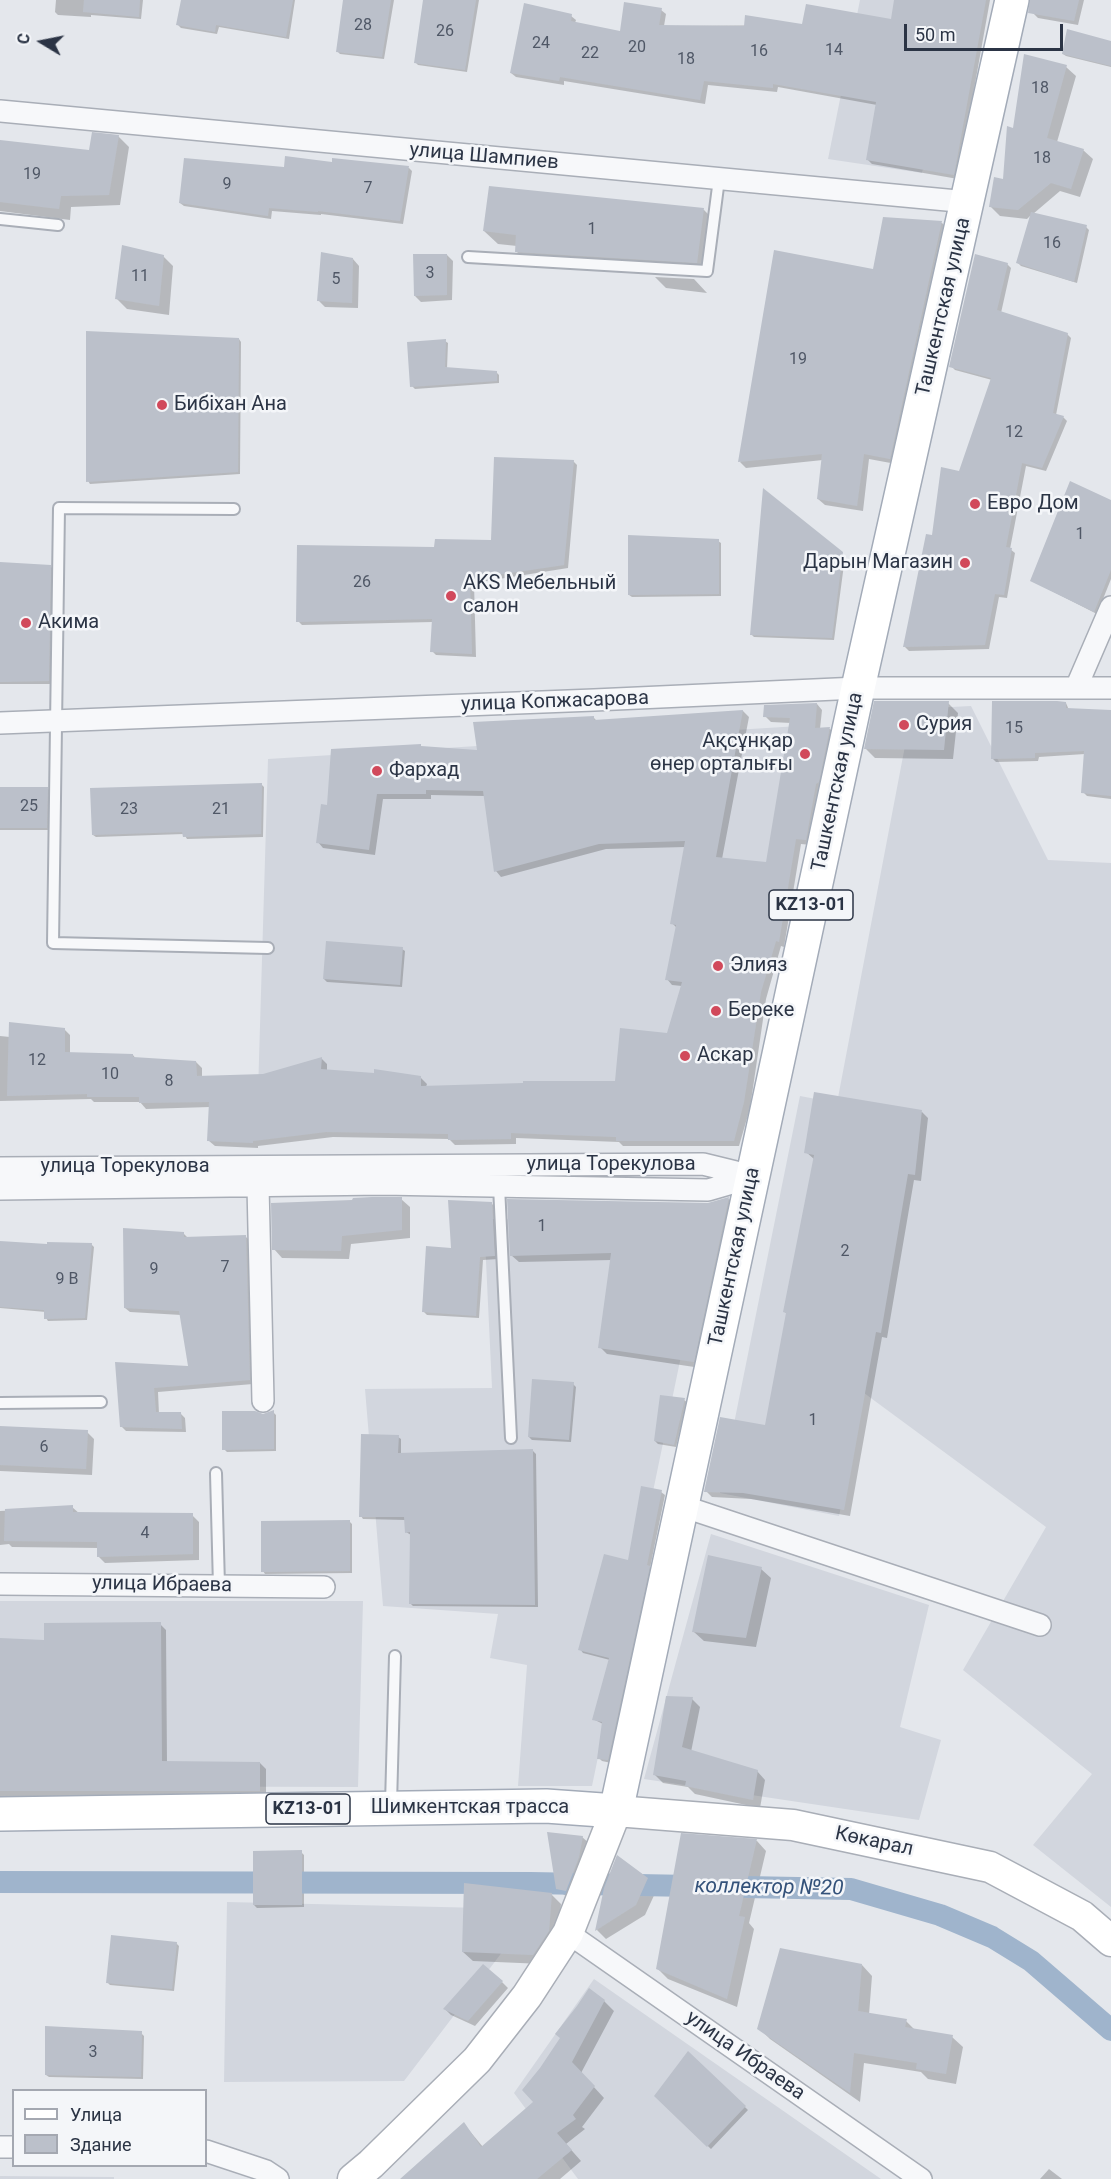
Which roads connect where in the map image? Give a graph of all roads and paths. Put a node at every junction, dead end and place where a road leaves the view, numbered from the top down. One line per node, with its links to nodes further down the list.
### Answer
1 (1012, 0): 4 (main road, Ташкентская улица / KZ13-01)
2 (0, 111): 3 (street, улица Шампиев)
3 (719, 179): 4 (street, улица Шампиев); 7 (lane)
4 (968, 202): 10 (main road, Ташкентская улица / KZ13-01)
5 (0, 219): 6 (lane)
6 (58, 225)
7 (468, 257)
8 (234, 509): 13 (lane)
9 (1111, 608): 11 (street)
10 (858, 688): 11 (street, улица Копжасарова); 13 (street, улица Копжасарова); 17 (main road, Ташкентская улица / KZ13-01)
11 (1076, 688): 12 (street, улица Копжасарова)
12 (1111, 688)
13 (57, 722): 14 (street, улица Копжасарова); 15 (lane)
14 (0, 723)
15 (268, 948)
16 (0, 1168): 17 (street, улица Торекулова)
17 (753, 1177): 18 (street, улица Торекулова); 26 (main road, Ташкентская улица / KZ13-01)
18 (499, 1185): 19 (street, улица Торекулова); 24 (lane)
19 (258, 1186): 20 (street, улица Торекулова); 21 (street)
20 (0, 1189)
21 (263, 1401)
22 (0, 1402): 23 (lane)
23 (100, 1402)
24 (511, 1438)
25 (216, 1473): 28 (lane)
26 (682, 1506): 30 (street); 33 (main road, Ташкентская улица / KZ13-01)
27 (0, 1584): 28 (street, улица Ибраева)
28 (219, 1586): 29 (street, улица Ибраева)
29 (324, 1587)
30 (1040, 1625)
31 (395, 1656): 32 (lane)
32 (391, 1808): 33 (main road, Шимкентская трасса / KZ13-01); 34 (main road, Шимкентская трасса / KZ13-01)
33 (616, 1811): 35 (main road); 36 (main road, Көкарал)
34 (0, 1814)
35 (568, 1934): 39 (main road); 40 (street, улица Ибраева)
36 (1111, 1941)
37 (207, 2151): 38 (street)
38 (278, 2179)
39 (354, 2179)
40 (921, 2179)

